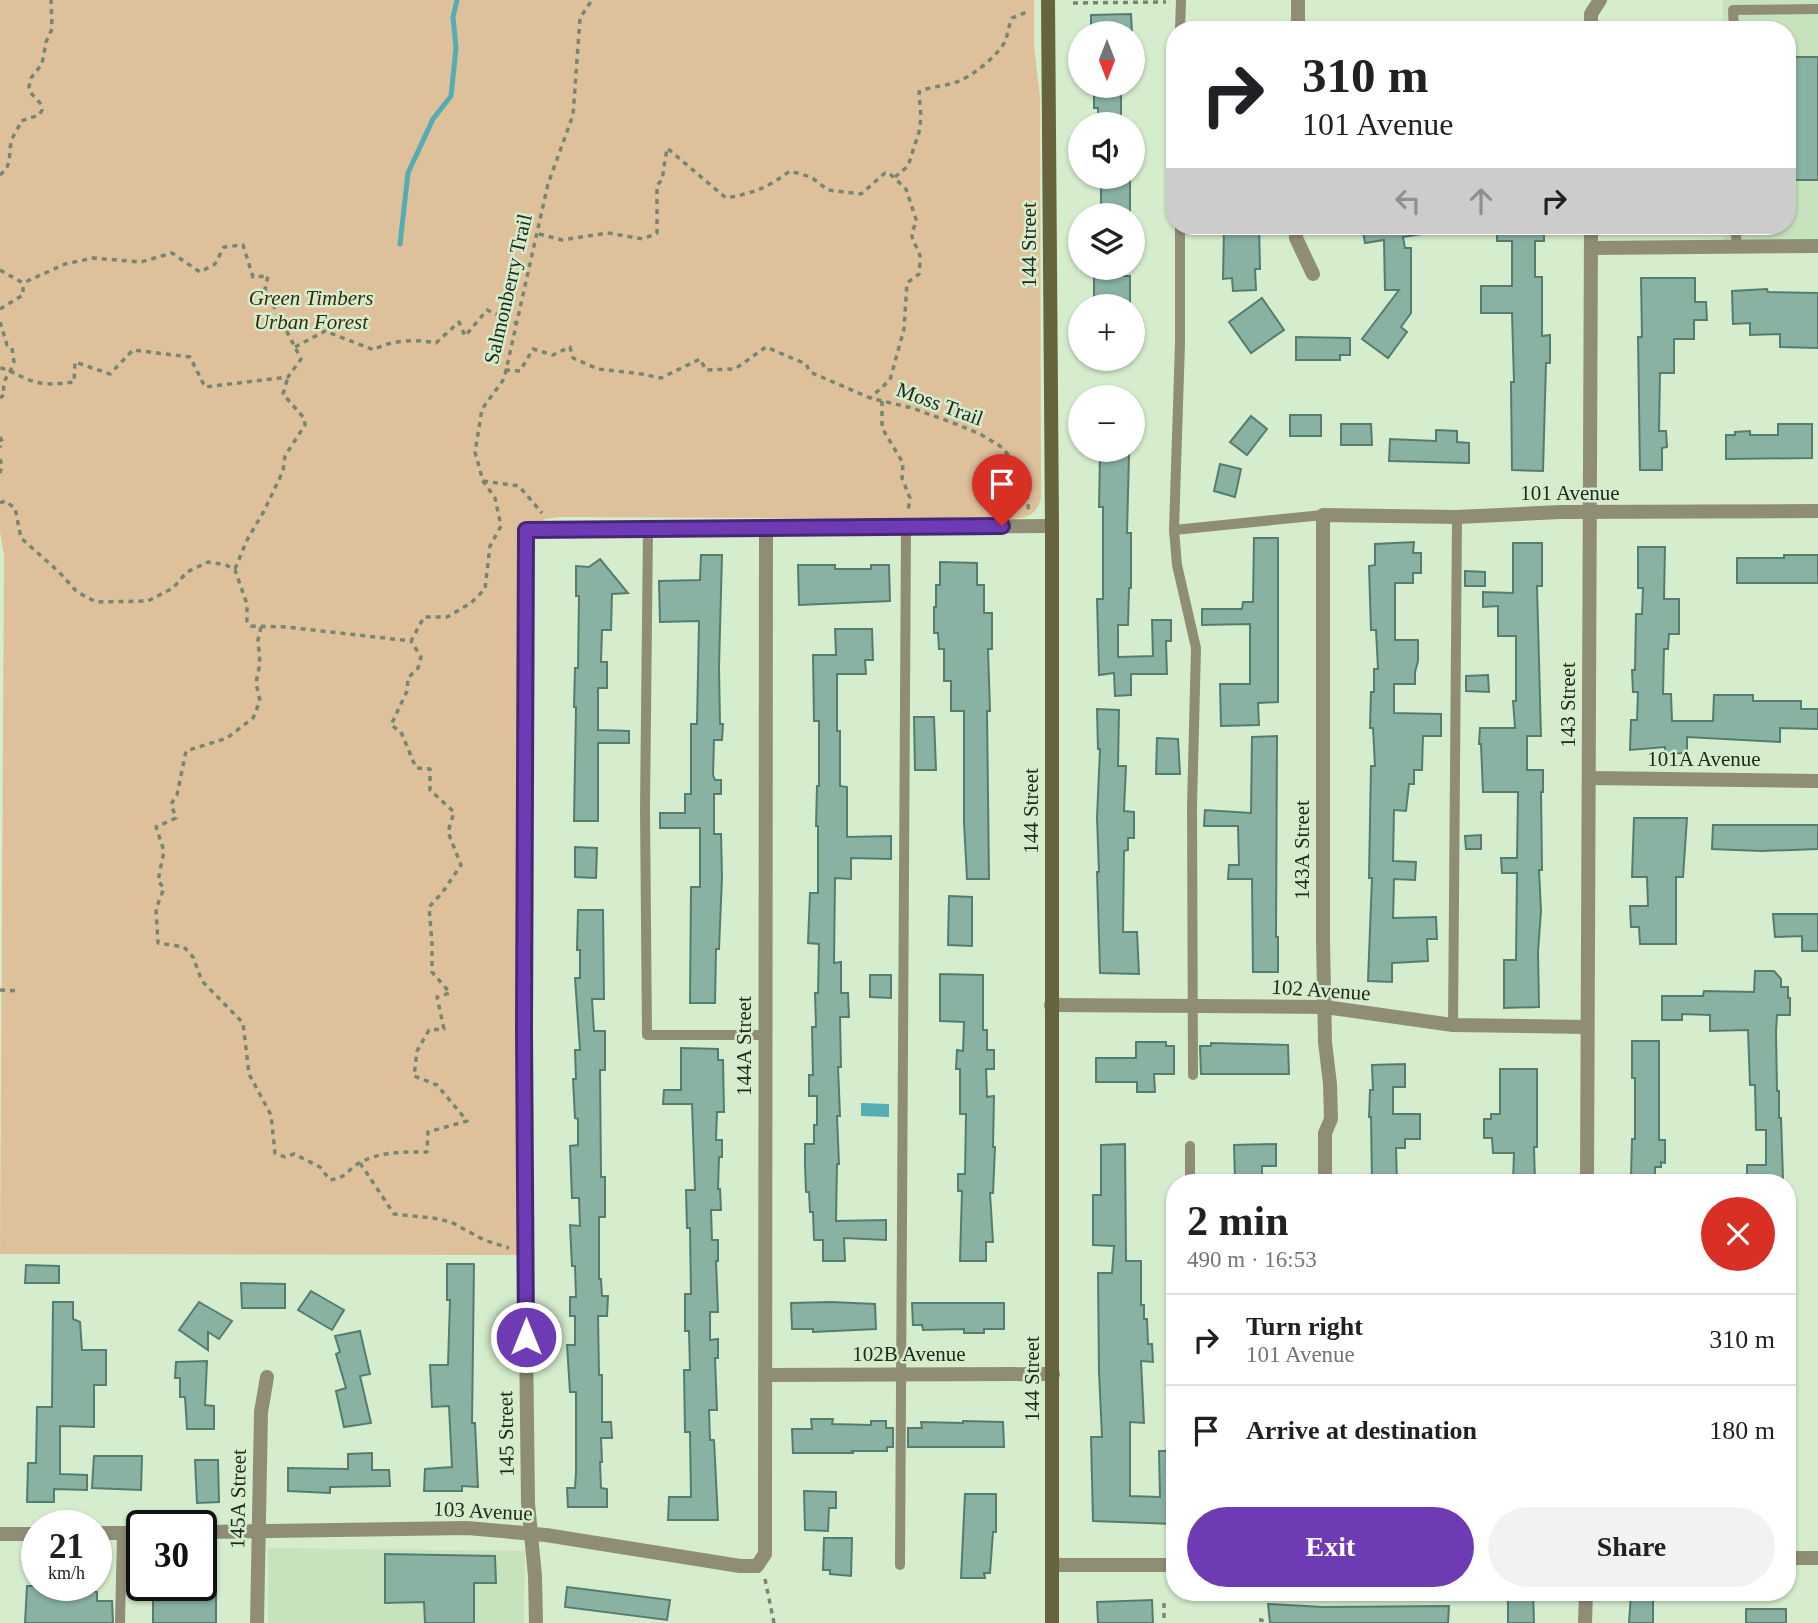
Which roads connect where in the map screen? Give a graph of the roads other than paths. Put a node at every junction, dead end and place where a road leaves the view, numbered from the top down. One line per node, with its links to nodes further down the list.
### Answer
1 (1048, 0): 22 (main road, 144 Street)
2 (1181, 0): 6 (lane)
3 (1298, 0): 7 (street)
4 (1600, 0): 8 (street)
5 (1818, 9): 9 (lane)
6 (1180, 21)
7 (1298, 21)
8 (1591, 21)
9 (1734, 21)
10 (1180, 235): 26 (lane)
11 (1296, 235): 17 (street)
12 (1591, 235): 16 (street, 143 Street)
13 (1736, 235): 14 (lane)
14 (1737, 246): 15 (street); 16 (street)
15 (1818, 246)
16 (1592, 248): 19 (street, 143 Street)
17 (1313, 274)
18 (1818, 511): 19 (street, 101 Avenue)
19 (1588, 513): 21 (street, 101 Avenue); 27 (street, 143 Street)
20 (1323, 515): 21 (street, 101 Avenue); 26 (lane); 31 (street, 143A Street)
21 (1457, 517): 32 (lane)
22 (1052, 526): 24 (street); 29 (main road, 144 Street)
23 (766, 527): 24 (street); 25 (street); 34 (street, 144A Street)
24 (906, 527): 41 (lane)
25 (648, 528): 34 (lane); 51 (street, 145 Street)
26 (1174, 530): 30 (lane)
27 (1590, 778): 28 (street, 101A Avenue); 33 (street, 143 Street)
28 (1818, 781)
29 (1051, 1005): 30 (street, 102 Avenue); 40 (main road, 144 Street)
30 (1192, 1006): 31 (street, 102 Avenue); 35 (lane)
31 (1325, 1007): 32 (street, 102 Avenue); 38 (street, 143A Street)
32 (1453, 1025): 33 (street, 102 Avenue)
33 (1587, 1027): 39 (street, 143 Street)
34 (765, 1035): 42 (street, 144A Street)
35 (1193, 1075)
36 (1190, 1146): 37 (lane)
37 (1190, 1174)
38 (1325, 1174)
39 (1587, 1174)
40 (1053, 1374): 41 (street, 102B Avenue); 56 (main road, 144 Street)
41 (901, 1375): 42 (street, 102B Avenue); 55 (lane)
42 (765, 1376): 54 (street, 144A Street)
43 (267, 1377): 44 (street, 145A Street)
44 (258, 1531): 45 (street, 103 Avenue); 51 (street, 103 Avenue); 60 (street, 145A Street)
45 (217, 1532)
46 (112, 1533): 47 (street)
47 (122, 1533): 48 (street); 59 (lane)
48 (126, 1533)
49 (0, 1534): 50 (street)
50 (21, 1534)
51 (531, 1534): 54 (street, 103 Avenue); 61 (street, 145 Street)
52 (1796, 1558): 53 (street)
53 (1818, 1558)
54 (760, 1563)
55 (900, 1565)
56 (1053, 1565): 57 (street); 62 (main road, 144 Street)
57 (1166, 1565)
58 (1586, 1601): 63 (street)
59 (120, 1623)
60 (257, 1623)
61 (536, 1623)
62 (1052, 1623)
63 (1586, 1623)

